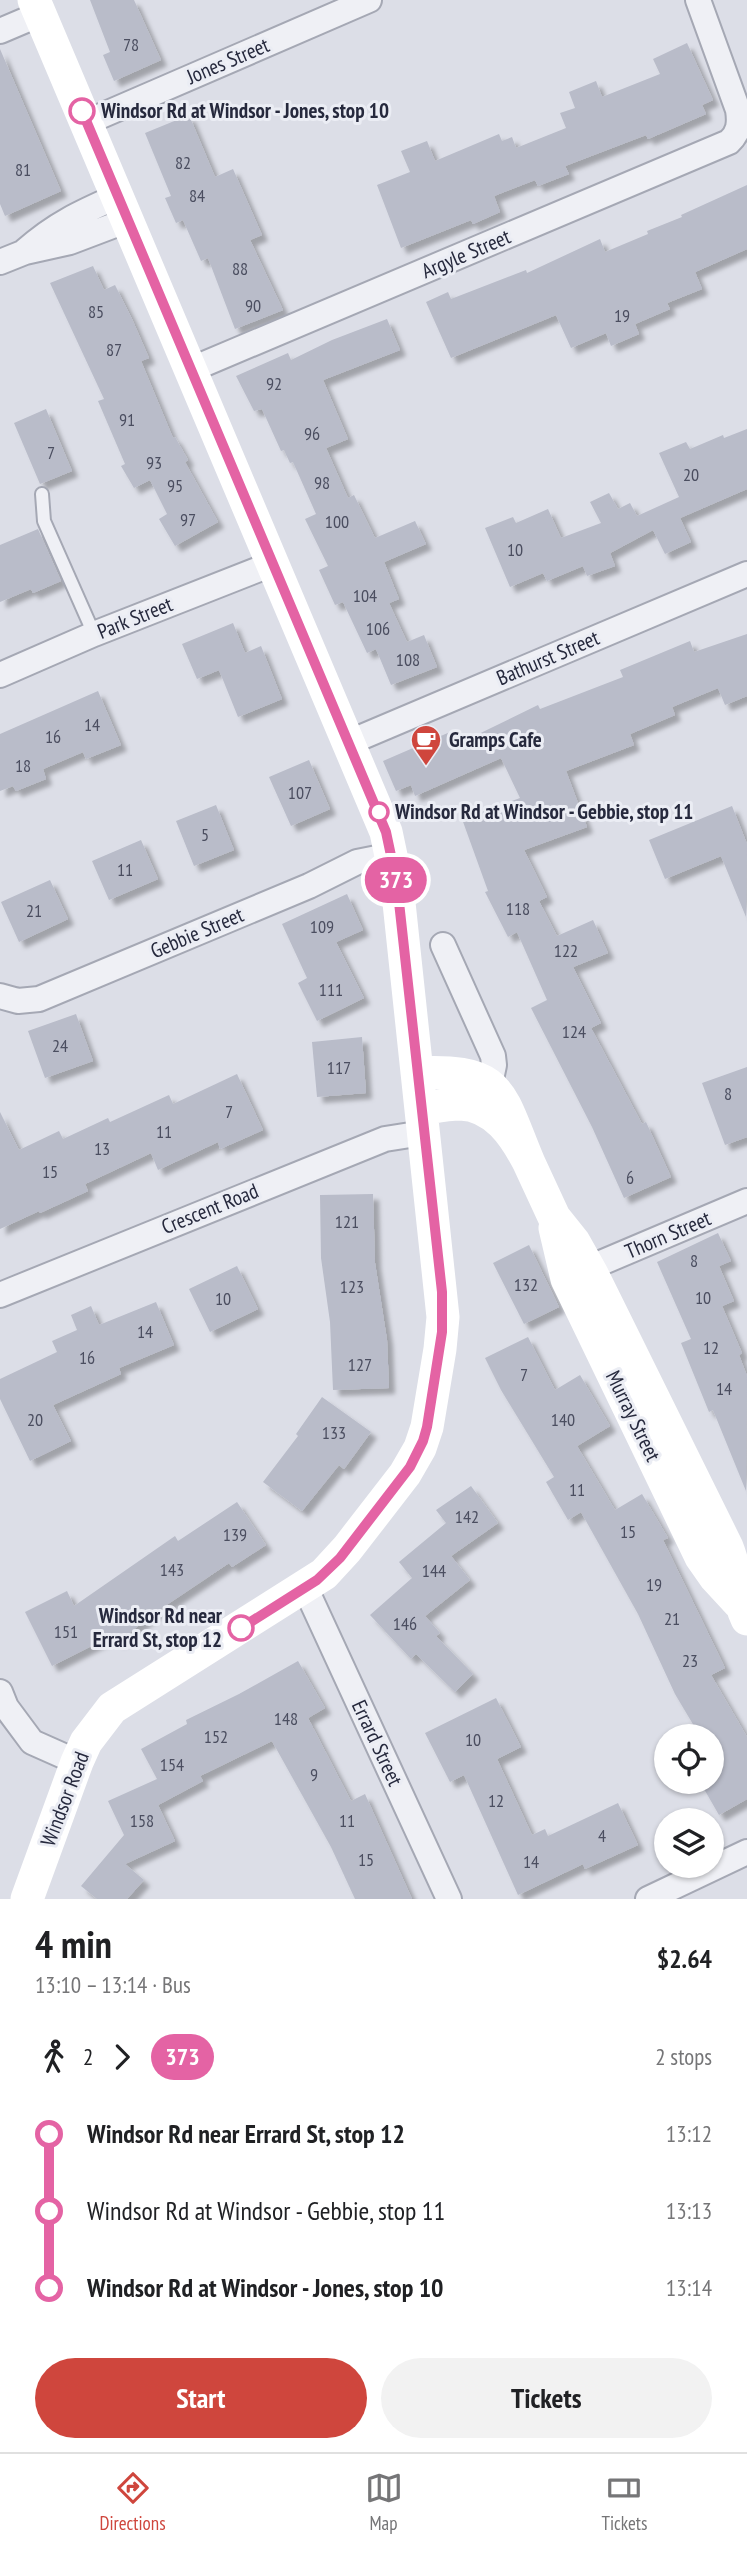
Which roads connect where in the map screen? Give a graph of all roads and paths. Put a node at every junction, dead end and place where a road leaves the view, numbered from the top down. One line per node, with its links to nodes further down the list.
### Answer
1 (369, 0): 5 (street, Jones Street)
2 (698, 0): 8 (street, Argyle Street)
3 (37, 7): 4 (street); 5 (main road, Windsor Road)
4 (0, 31)
5 (87, 122): 6 (main road, Windsor Road)
6 (123, 208): 7 (street); 8 (main road, Windsor Road)
7 (0, 262)
8 (190, 370): 10 (main road, Windsor Road)
9 (42, 494): 12 (lane)
10 (272, 564): 12 (street, Park Street); 14 (main road, Windsor Road)
11 (747, 574): 14 (street, Bathurst Street)
12 (94, 634): 13 (street, Park Street)
13 (0, 675)
14 (350, 742): 15 (main road, Windsor Road)
15 (392, 855): 17 (street, Gebbie Street); 18 (main road, Windsor Road)
16 (443, 945): 19 (street)
17 (0, 996)
18 (418, 1073): 19 (main road); 20 (main road, Windsor Road)
19 (490, 1084): 21 (main road, Murray Street)
20 (422, 1121): 21 (main road, Murray Street); 24 (street, Crescent Road); 25 (main road, Windsor Road)
21 (529, 1163): 23 (main road, Murray Street)
22 (747, 1201): 23 (street, Thorn Street)
23 (578, 1274): 26 (main road, Murray Street)
24 (0, 1295)
25 (305, 1587): 28 (main road, Windsor Road); 31 (street, Errard Street)
26 (745, 1607)
27 (0, 1692): 28 (street)
28 (77, 1762): 30 (main road, Windsor Road)
29 (747, 1852): 32 (street)
30 (27, 1899)
31 (449, 1899)
32 (648, 1899)

